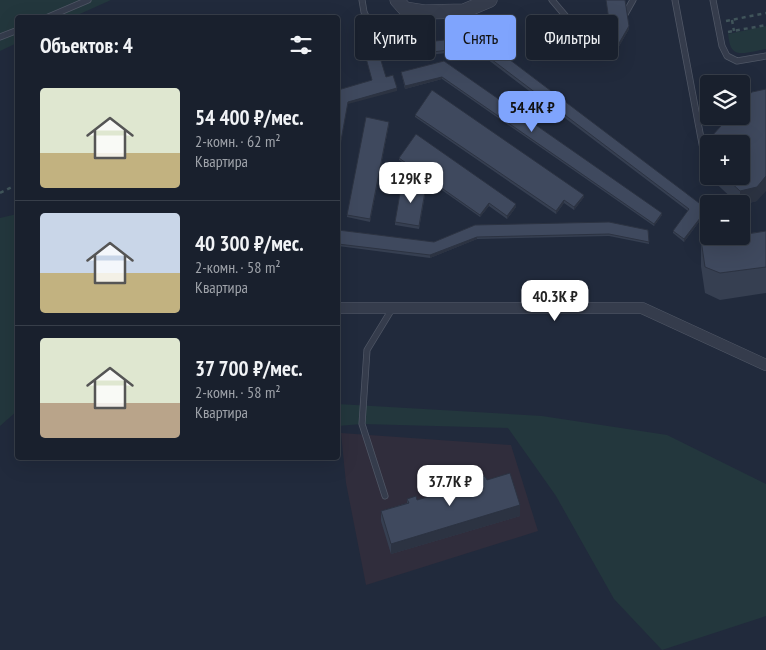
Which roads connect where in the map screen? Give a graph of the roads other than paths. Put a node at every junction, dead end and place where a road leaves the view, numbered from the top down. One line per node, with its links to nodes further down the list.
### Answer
1 (88, 0): 9 (lane)
2 (362, 0): 10 (lane)
3 (397, 0): 4 (street)
4 (490, 0)
5 (552, 0): 6 (lane)
6 (633, 0)
7 (674, 0): 14 (lane)
8 (713, 0): 13 (lane)
9 (53, 15)
10 (365, 15)
11 (15, 31): 12 (lane)
12 (0, 37)
13 (766, 56)
14 (700, 135)
15 (340, 308): 16 (street)
16 (392, 309): 17 (street); 18 (lane)
17 (766, 365)
18 (385, 496)

